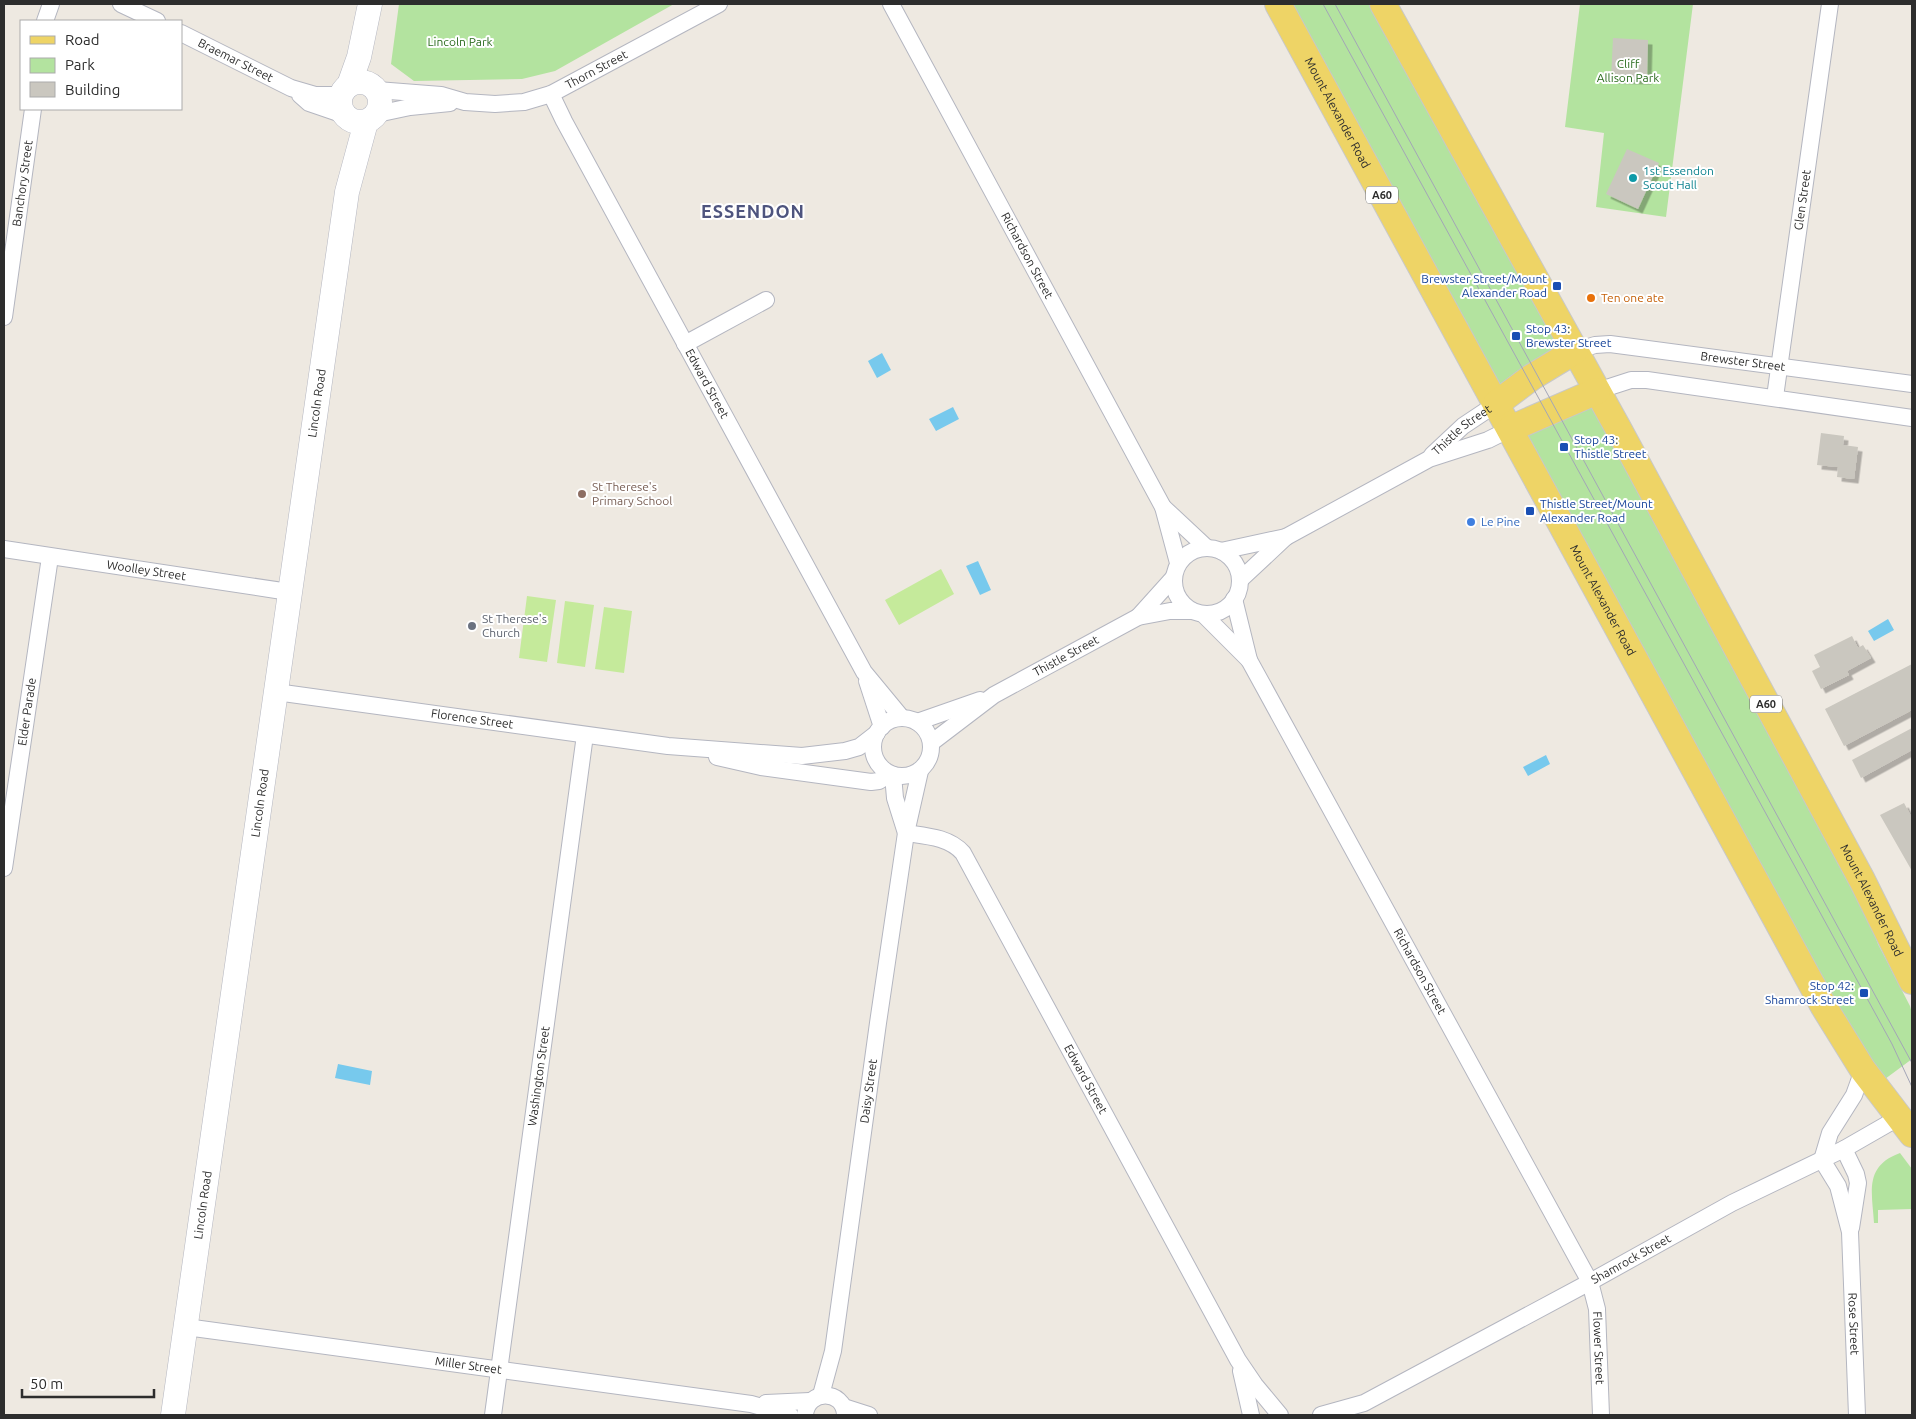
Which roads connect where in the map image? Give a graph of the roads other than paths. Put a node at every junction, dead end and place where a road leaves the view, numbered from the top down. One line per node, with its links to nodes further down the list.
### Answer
1 (51, 4): 9 (street)
2 (121, 4): 10 (street)
3 (719, 4): 12 (street, Thorn Street)
4 (891, 4): 28 (street, Richardson Street)
5 (1278, 4): 24 (main road, Mount Alexander Road / A60)
6 (1383, 4): 19 (main road, Mount Alexander Road / A60)
7 (1830, 4): 20 (street, Glen Street)
8 (369, 10): 14 (main road, Lincoln Road)
9 (45, 15)
10 (155, 20)
11 (182, 34): 14 (street, Braemar Street)
12 (552, 94): 13 (street, Thorn Street); 18 (street, Edward Street)
13 (464, 102): 14 (street, Thorn Street); 14 (street, Thorn Street)
14 (359, 103): 35 (main road, Lincoln Road)
15 (33, 110): 17 (street, Banchory Street)
16 (766, 300): 18 (street)
17 (4, 317)
18 (685, 344): 40 (street, Edward Street)
19 (1575, 352): 20 (street, Brewster Street); 22 (main road, Mount Alexander Road / A60); 24 (main road)
20 (1779, 366): 21 (street, Brewster Street); 23 (street, Glen Street)
21 (1912, 384)
22 (1597, 391): 23 (street); 26 (main road); 53 (main road, Mount Alexander Road / A60)
23 (1775, 397): 25 (street)
24 (1496, 404): 26 (main road, Mount Alexander Road / A60); 27 (street, Thistle Street)
25 (1912, 418)
26 (1510, 429): 27 (street, Thistle Street); 54 (main road, Mount Alexander Road / A60)
27 (1429, 459): 29 (street, Thistle Street)
28 (1163, 507): 31 (street, Richardson Street); 33 (street, Richardson Street)
29 (1286, 536): 31 (street, Thistle Street); 34 (street, Thistle Street)
30 (4, 549): 32 (street, Woolley Street)
31 (1214, 550): 33 (street); 34 (street)
32 (50, 557): 35 (street, Woolley Street); 50 (street, Elder Parade)
33 (1176, 570): 37 (street); 38 (street, Thistle Street)
34 (1240, 580): 36 (street)
35 (289, 592): 41 (main road, Lincoln Road)
36 (1234, 599): 37 (street); 39 (street, Richardson Street)
37 (1198, 612): 38 (street, Thistle Street); 39 (street, Richardson Street)
38 (1138, 617): 42 (street, Thistle Street)
39 (1249, 660): 59 (street, Richardson Street)
40 (864, 672): 43 (street, Edward Street); 44 (street, Edward Street)
41 (276, 692): 45 (street, Florence Street); 60 (main road, Lincoln Road)
42 (994, 695): 43 (street, Thistle Street); 46 (street, Thistle Street)
43 (910, 720): 44 (street); 46 (street)
44 (879, 730): 47 (street, Florence Street); 49 (street)
45 (586, 736): 47 (street, Florence Street); 63 (street, Washington Street)
46 (931, 743): 48 (street)
47 (668, 746): 49 (street, Florence Street)
48 (920, 771): 49 (street); 51 (street, Daisy Street)
49 (892, 774): 51 (street, Daisy Street)
50 (10, 789): 52 (street, Elder Parade)
51 (906, 833): 61 (street, Daisy Street); 62 (street, Edward Street)
52 (4, 868)
53 (1912, 981)
54 (1863, 1070): 55 (main road, Mount Alexander Road / A60); 57 (street)
55 (1908, 1121): 56 (street, Shamrock Street)
56 (1844, 1149): 57 (street, Shamrock Street); 58 (street, Rose Street)
57 (1822, 1160): 58 (street, Rose Street); 59 (street, Shamrock Street)
58 (1850, 1232): 77 (street, Rose Street)
59 (1590, 1282): 64 (street, Shamrock Street); 76 (street, Flower Street)
60 (186, 1327): 63 (street, Miller Street); 68 (main road, Lincoln Road)
61 (833, 1351): 66 (street, Daisy Street); 67 (street, Daisy Street)
62 (1238, 1360): 72 (street, Edward Street); 73 (street, Edward Street)
63 (499, 1370): 65 (street, Miller Street); 69 (street, Washington Street)
64 (1364, 1403): 74 (street, Shamrock Street); 75 (street, Shamrock Street)
65 (751, 1404): 66 (street, Miller Street); 70 (street, Miller Street)
66 (812, 1404): 67 (street, Miller Street)
67 (842, 1407): 71 (street)
68 (173, 1415)
69 (493, 1415)
70 (790, 1415)
71 (869, 1415)
72 (1251, 1415)
73 (1280, 1415)
74 (1321, 1415)
75 (1353, 1415)
76 (1601, 1415)
77 (1857, 1415)

